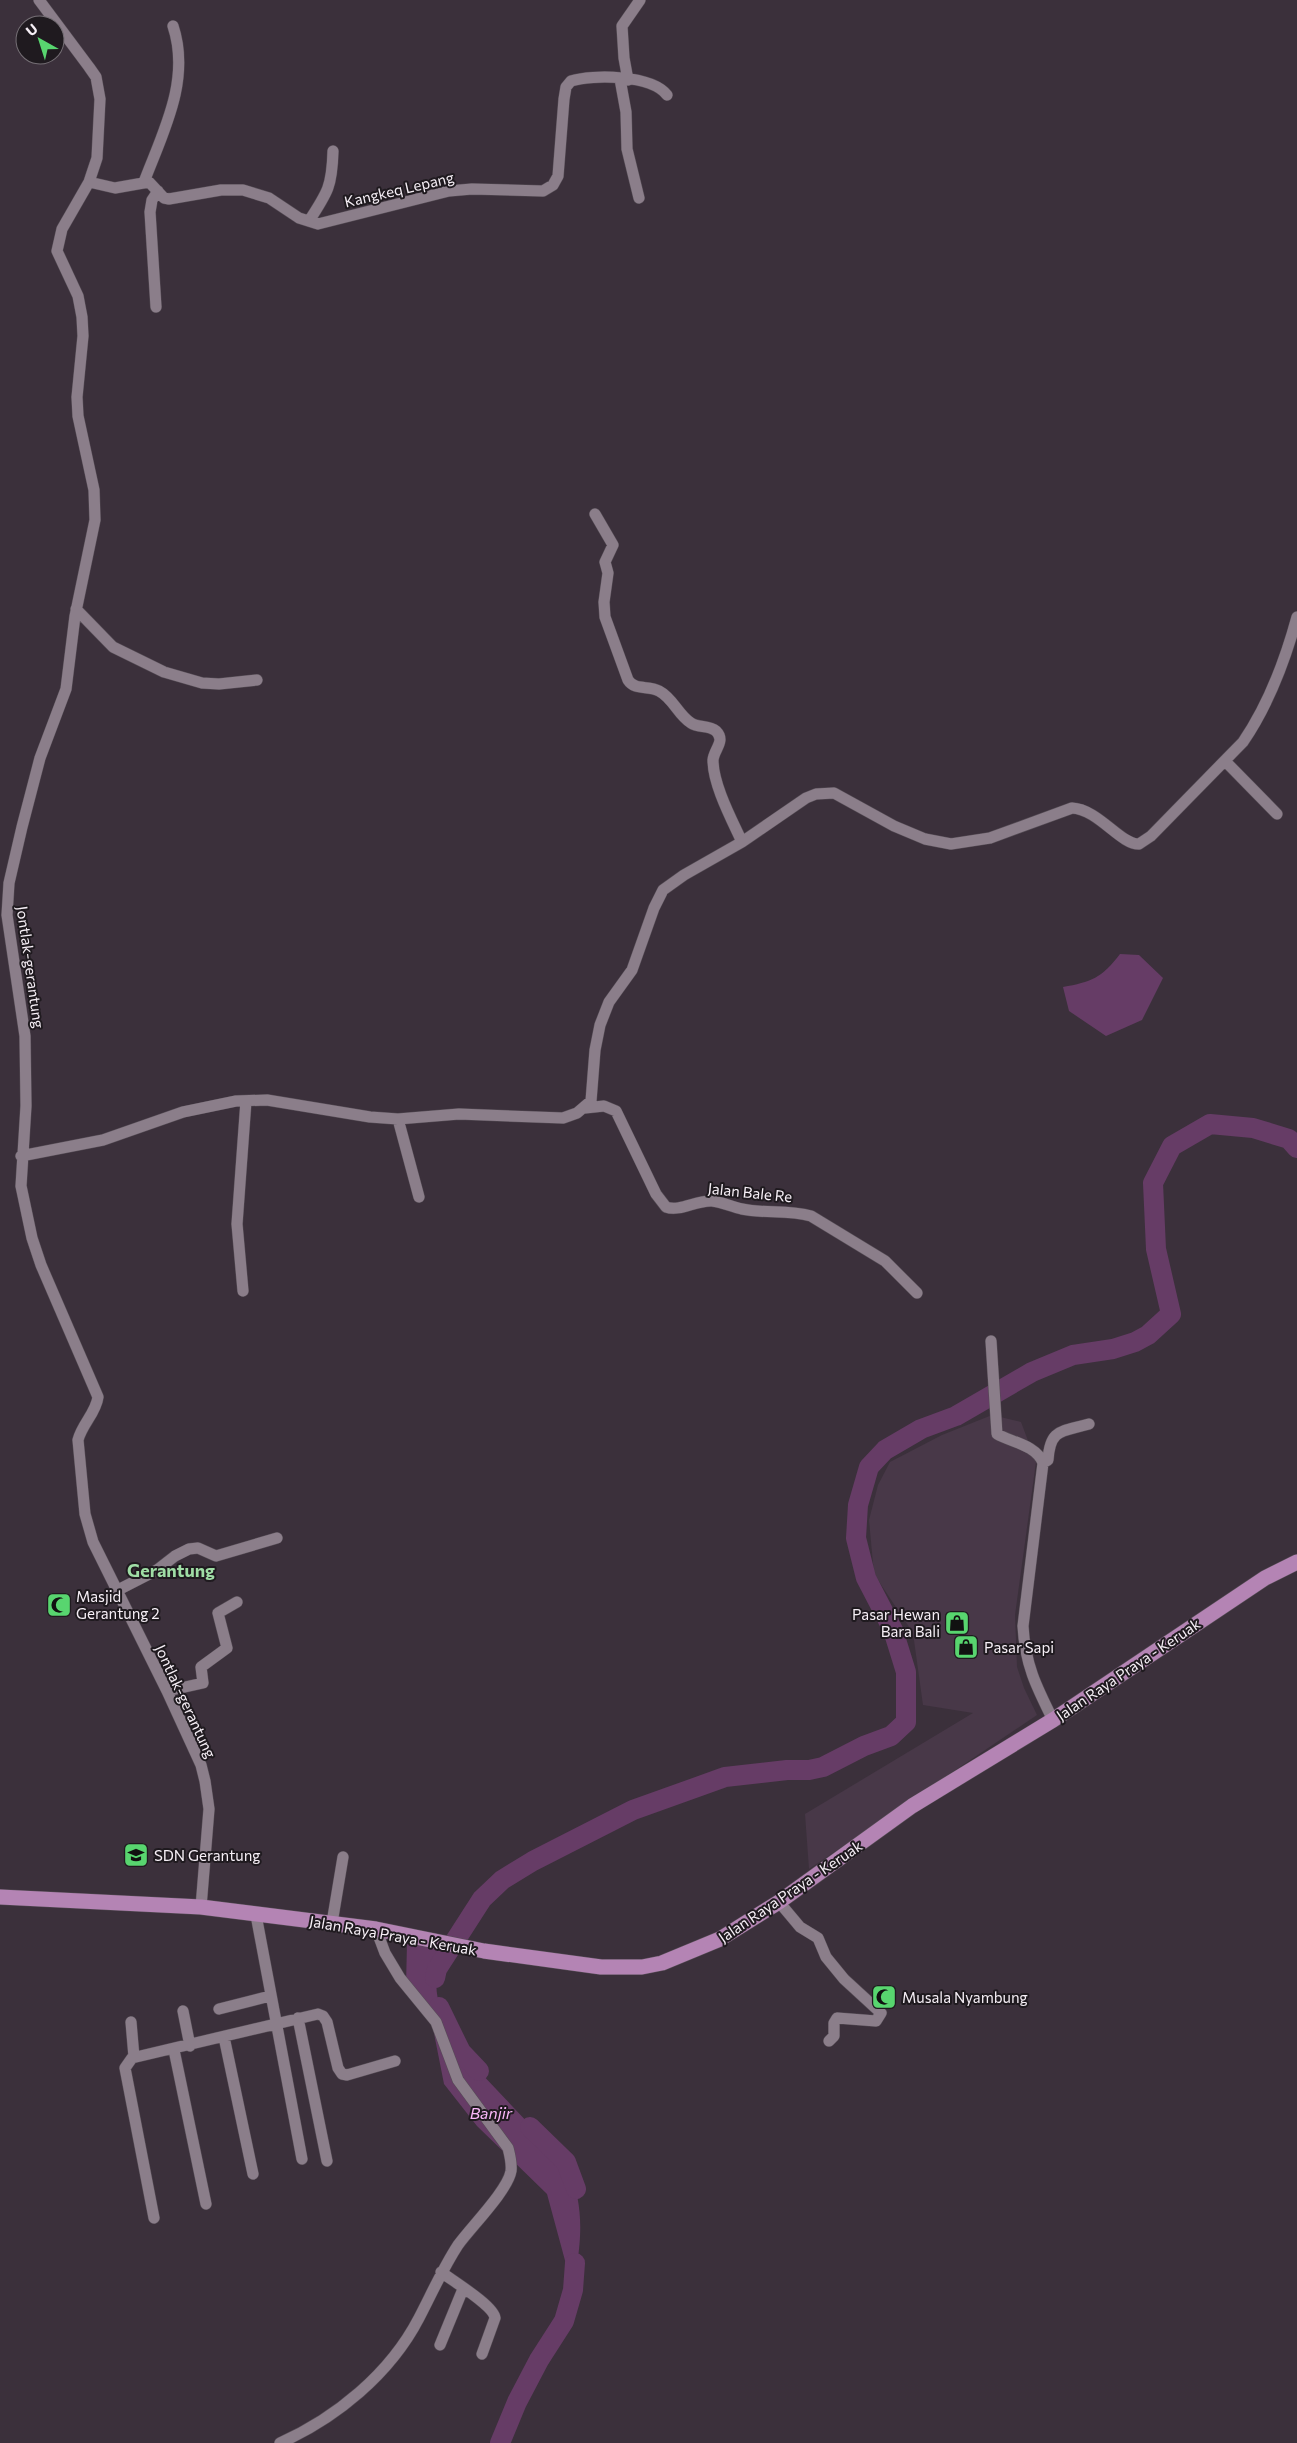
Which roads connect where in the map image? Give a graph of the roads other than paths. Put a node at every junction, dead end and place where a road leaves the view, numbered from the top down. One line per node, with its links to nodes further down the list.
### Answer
1 (39, 0): 7 (street, Jontlak-gerantung)
2 (640, 0): 4 (street)
3 (173, 26): 8 (street)
4 (624, 79): 5 (street, Kangkeq Lepang); 10 (street); 11 (street, Kangkeq Lepang)
5 (667, 95)
6 (334, 151): 11 (street)
7 (89, 182): 8 (street); 14 (street, Jontlak-gerantung)
8 (144, 182): 9 (street, Kangkeq Lepang)
9 (158, 191): 11 (street, Kangkeq Lepang); 12 (street)
10 (639, 198)
11 (309, 221)
12 (156, 307)
13 (596, 514): 19 (street)
14 (76, 609): 16 (street); 23 (street, Jontlak-gerantung)
15 (1297, 617): 17 (street)
16 (257, 680)
17 (1225, 761): 18 (street); 19 (street)
18 (1277, 814)
19 (742, 842): 21 (street)
20 (246, 1101): 22 (street); 23 (street); 25 (street)
21 (585, 1108): 22 (street); 26 (street, Jalan Bale Re)
22 (398, 1119): 24 (street)
23 (21, 1156): 32 (street, Jontlak-gerantung)
24 (419, 1197)
25 (243, 1291)
26 (917, 1293)
27 (991, 1340): 29 (street)
28 (1089, 1424): 29 (street)
29 (1043, 1463): 35 (street)
30 (277, 1538): 32 (street)
31 (1297, 1562): 35 (main road, Jalan Raya Praya - Keruak)
32 (118, 1590): 34 (street, Jontlak-gerantung)
33 (237, 1602): 34 (street)
34 (166, 1690): 39 (street, Jontlak-gerantung)
35 (1053, 1720): 38 (main road, Jalan Raya Praya - Keruak)
36 (343, 1858): 41 (street)
37 (0, 1897): 39 (main road, Jalan Raya Praya - Keruak)
38 (779, 1902): 42 (main road, Jalan Raya Praya - Keruak); 50 (street)
39 (202, 1907): 40 (main road, Jalan Raya Praya - Keruak)
40 (256, 1914): 41 (main road, Jalan Raya Praya - Keruak); 43 (street)
41 (332, 1923): 42 (main road, Jalan Raya Praya - Keruak)
42 (376, 1929): 60 (street)
43 (270, 1996): 44 (street); 48 (street)
44 (220, 2008)
45 (183, 2011): 51 (street)
46 (298, 2018): 48 (street); 54 (street); 56 (street)
47 (131, 2022): 53 (street)
48 (276, 2023): 49 (street); 55 (street)
49 (224, 2037): 51 (street); 57 (street)
50 (829, 2041)
51 (190, 2046): 52 (street)
52 (174, 2050): 53 (street); 58 (street)
53 (134, 2057): 59 (street)
54 (395, 2062)
55 (302, 2159)
56 (327, 2160)
57 (252, 2174)
58 (206, 2204)
59 (154, 2218)
60 (441, 2272): 61 (street); 64 (street)
61 (463, 2289): 62 (street); 63 (street)
62 (440, 2345)
63 (482, 2354)
64 (280, 2443)

